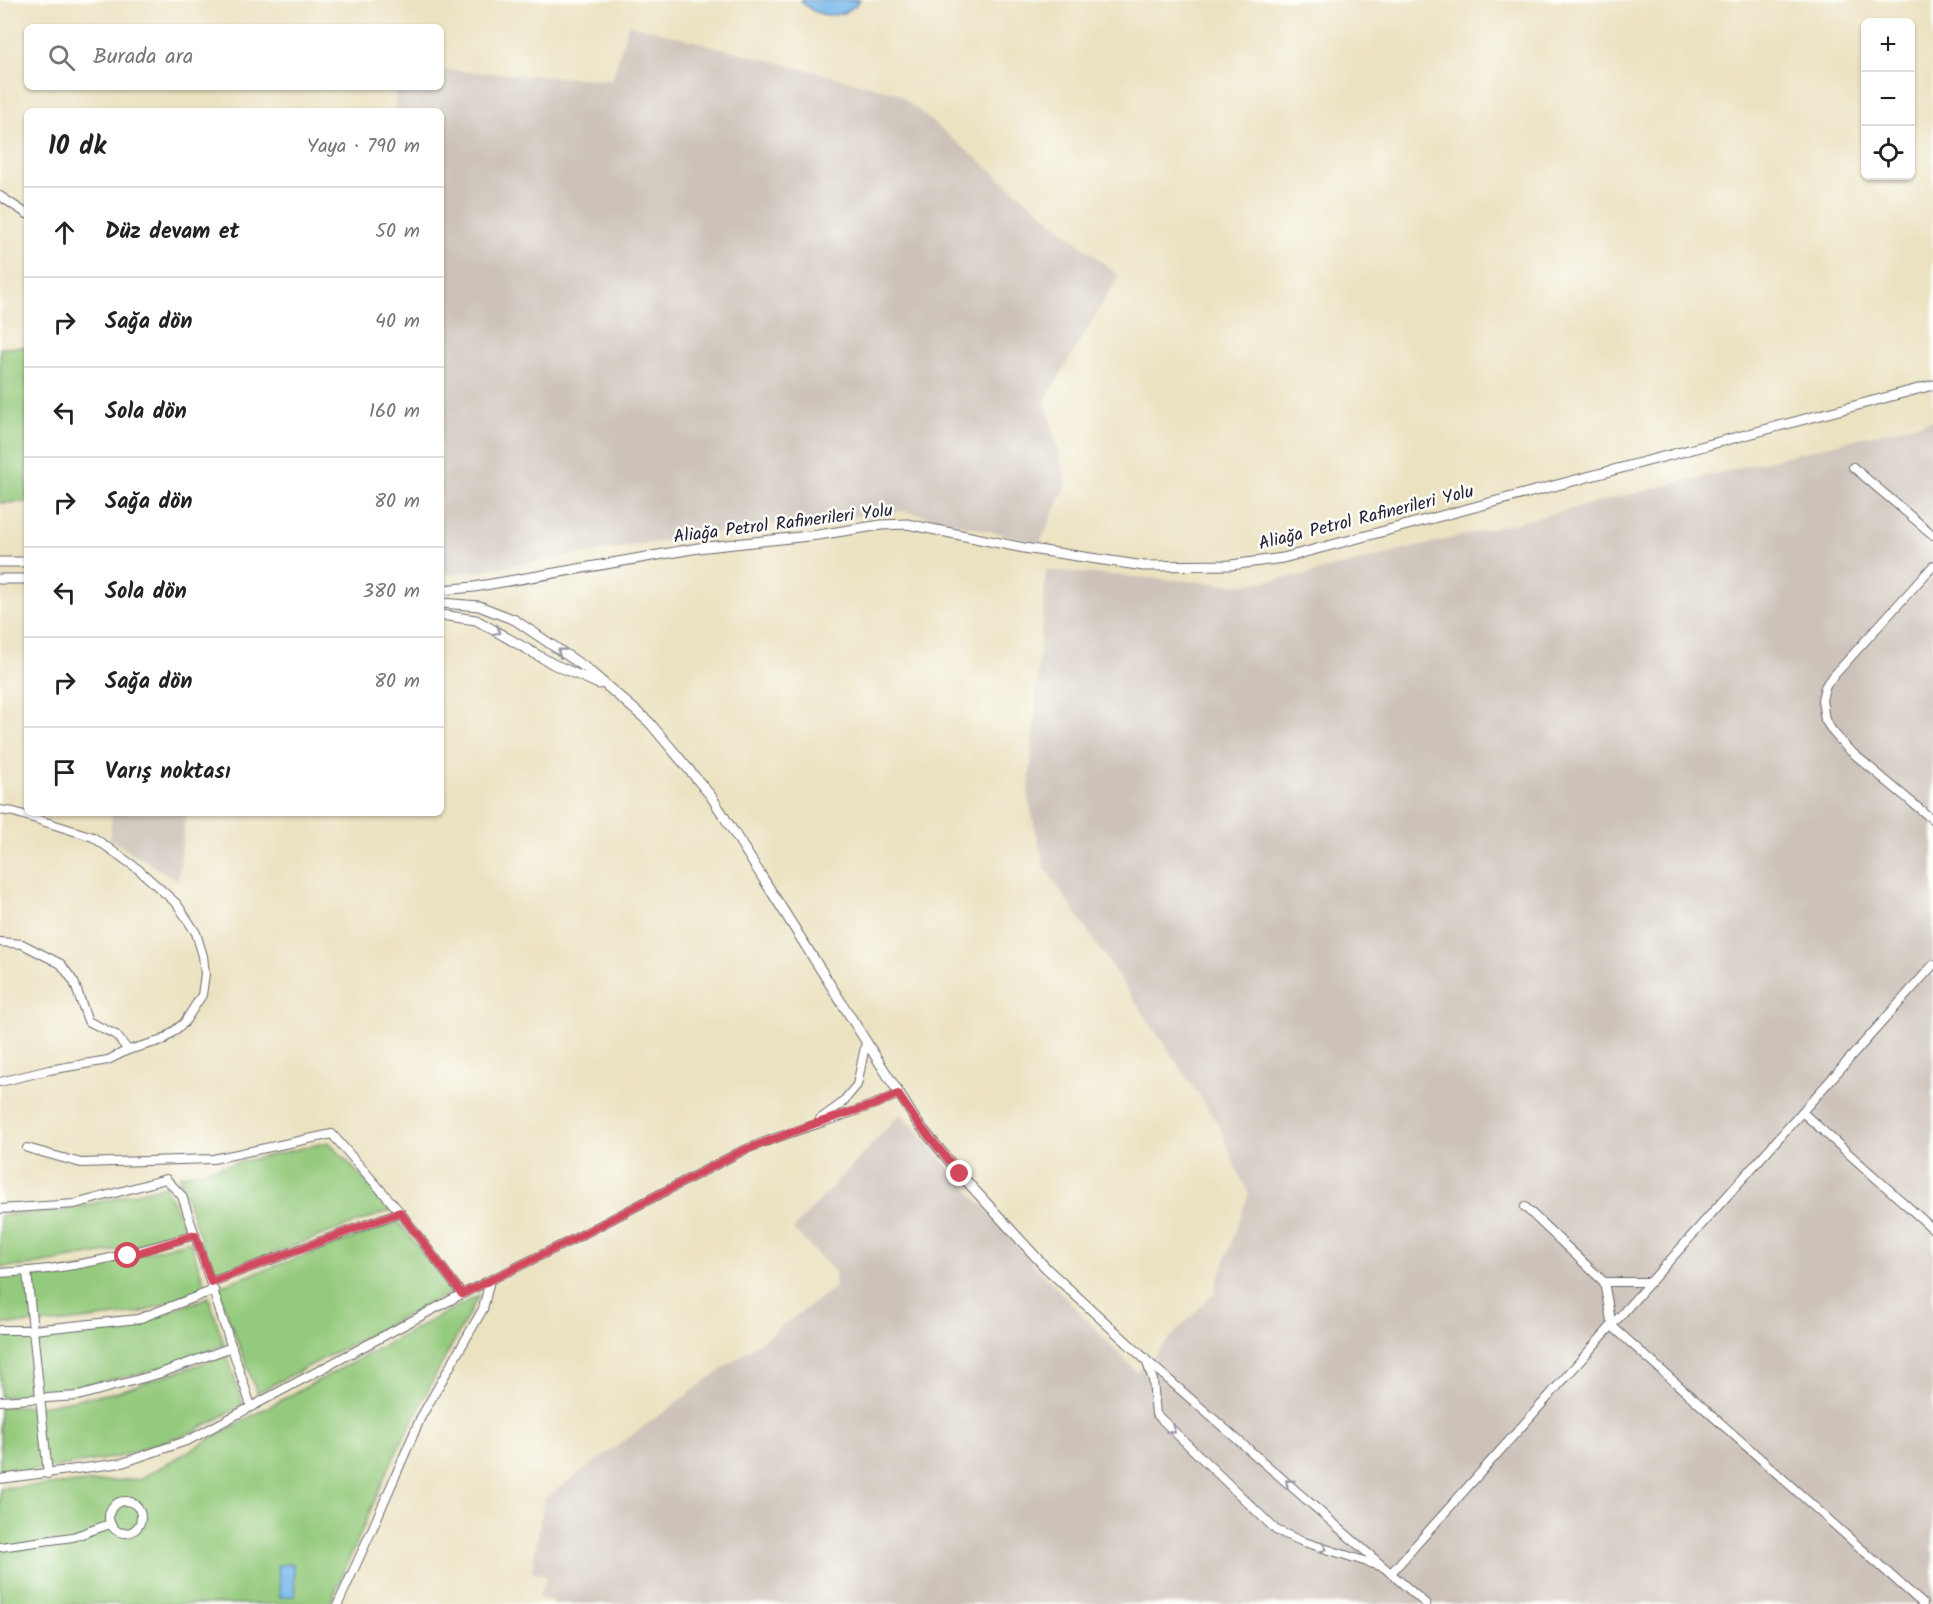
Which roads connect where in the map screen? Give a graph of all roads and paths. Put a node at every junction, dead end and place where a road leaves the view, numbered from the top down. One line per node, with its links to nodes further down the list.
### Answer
1 (0, 196): 2 (street)
2 (24, 212)
3 (1933, 386): 11 (street, Aliağa Petrol Rafinerileri Yolu)
4 (1853, 467): 5 (street)
5 (1933, 535)
6 (0, 562): 7 (street)
7 (24, 562)
8 (1933, 566): 20 (street)
9 (0, 579): 10 (street)
10 (24, 579)
11 (444, 590)
12 (444, 603): 13 (street)
13 (460, 604): 15 (street); 16 (street, one-way to 13)
14 (444, 616): 15 (street)
15 (459, 618): 16 (street, one-way to 16)
16 (607, 688): 23 (street)
17 (0, 810): 18 (street)
18 (24, 815)
19 (27, 816): 24 (street)
20 (1933, 820)
21 (0, 942): 24 (street)
22 (1933, 965): 27 (street)
23 (866, 1042): 26 (street); 28 (street)
24 (128, 1050): 25 (street)
25 (0, 1082)
26 (898, 1094): 28 (street); 46 (street)
27 (1802, 1112): 33 (street); 39 (street)
28 (814, 1124): 37 (street)
29 (27, 1148): 32 (street)
30 (1525, 1207): 38 (street)
31 (0, 1209): 34 (street)
32 (400, 1212): 40 (street); 41 (street)
33 (1933, 1229)
34 (195, 1235): 35 (street); 40 (street)
35 (27, 1272): 36 (street); 44 (street)
36 (0, 1273)
37 (490, 1280): 41 (street); 55 (street)
38 (1604, 1282): 39 (street); 42 (street)
39 (1651, 1282): 42 (street)
40 (212, 1286): 44 (street); 45 (street)
41 (462, 1294): 49 (street)
42 (1612, 1326): 54 (street); 57 (street)
43 (0, 1330): 44 (street)
44 (33, 1330): 47 (street)
45 (232, 1347): 47 (street); 49 (street)
46 (1145, 1359): 54 (street, one-way to 46); 54 (street, one-way to 54)
47 (40, 1398): 48 (street); 50 (street)
48 (0, 1401)
49 (251, 1406): 50 (street)
50 (48, 1474): 51 (street)
51 (0, 1479)
52 (110, 1524): 52 (street); 53 (street)
53 (0, 1547)
54 (1391, 1573): 56 (street)
55 (338, 1604)
56 (1426, 1604)
57 (1923, 1604)

